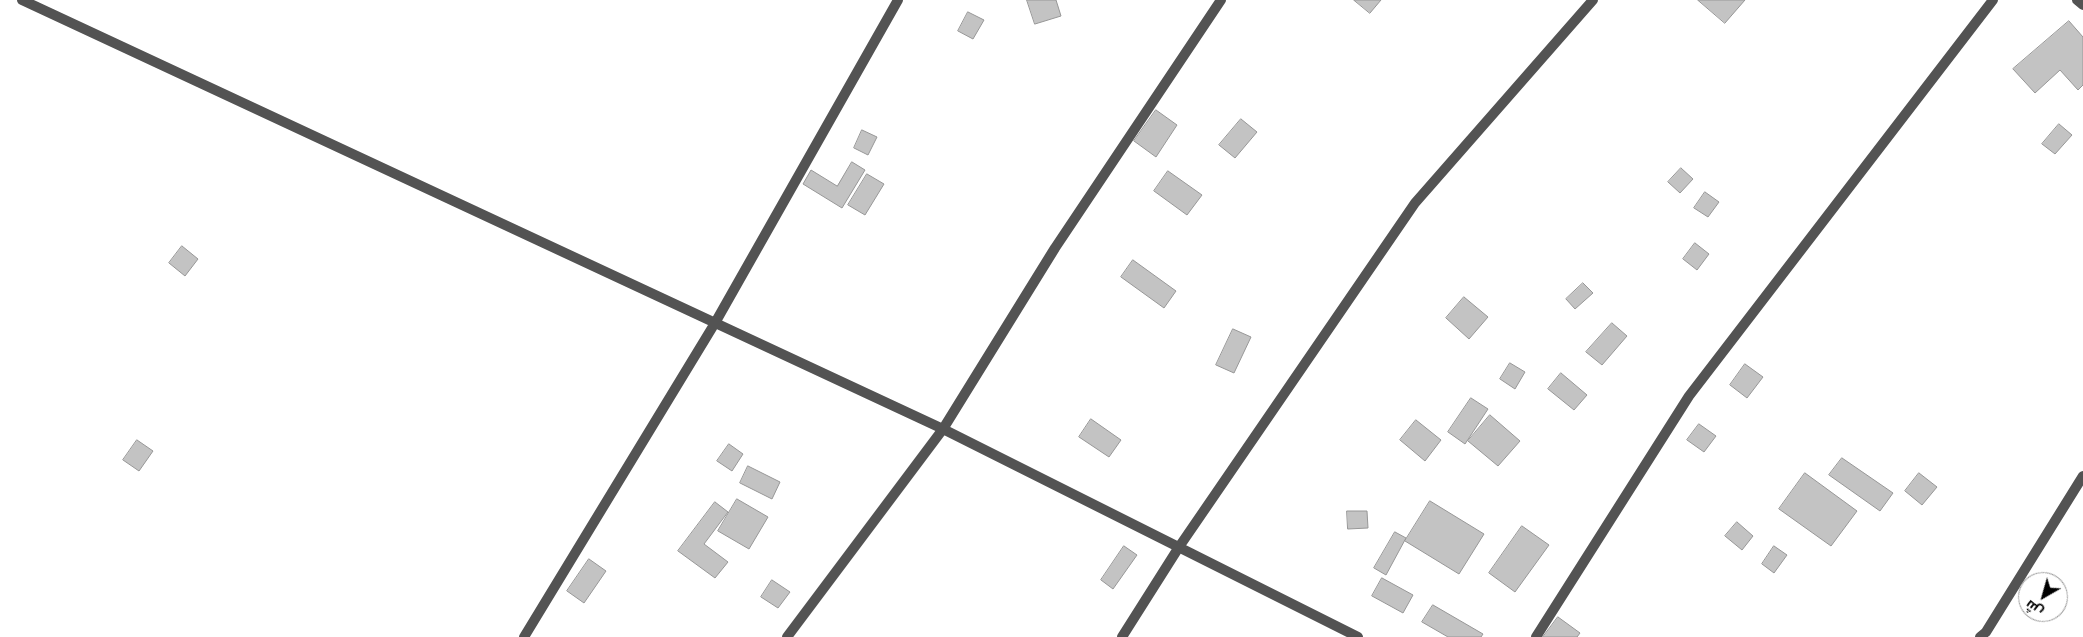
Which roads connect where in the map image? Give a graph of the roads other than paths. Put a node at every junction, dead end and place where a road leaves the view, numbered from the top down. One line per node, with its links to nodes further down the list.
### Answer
1 (22, 0): 8 (street)
2 (898, 0): 8 (street)
3 (1221, 0): 9 (street)
4 (1593, 0): 11 (street)
5 (1993, 0): 17 (street)
6 (2077, 0): 7 (street)
7 (2083, 5)
8 (715, 323): 9 (street); 13 (street)
9 (943, 429): 11 (street); 14 (street)
10 (2083, 476): 12 (street)
11 (1179, 548): 15 (street); 16 (street)
12 (1987, 635)
13 (524, 637)
14 (787, 637)
15 (1122, 637)
16 (1358, 637)
17 (1536, 637)

